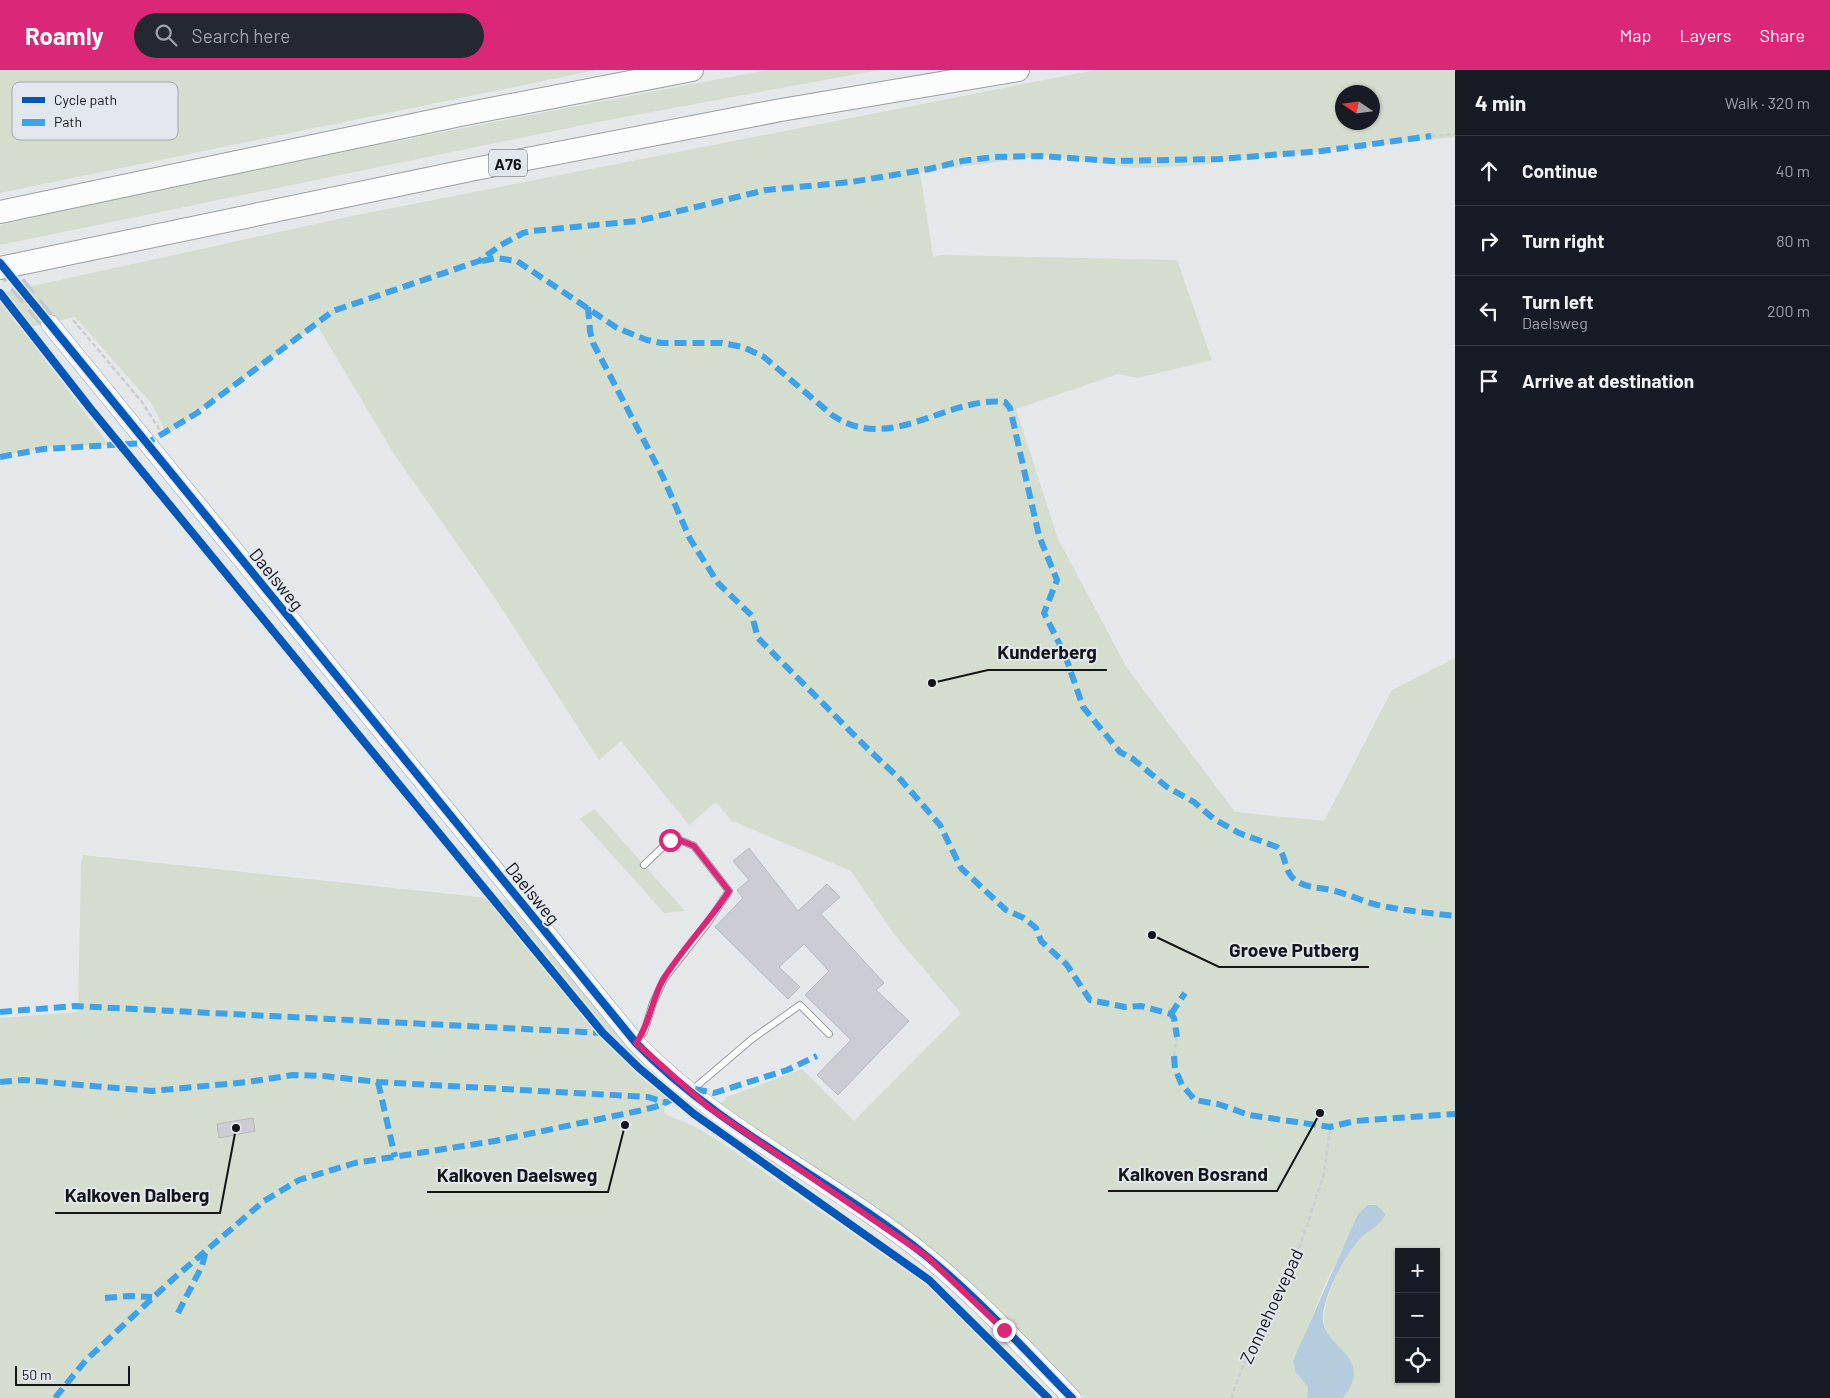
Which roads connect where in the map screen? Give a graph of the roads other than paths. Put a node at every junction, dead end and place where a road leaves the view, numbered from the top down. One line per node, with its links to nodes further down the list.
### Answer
1 (692, 70): 3 (highway)
2 (1018, 70): 4 (highway, A76)
3 (0, 212)
4 (0, 268)
5 (50, 324): 8 (street, Daelsweg)
6 (644, 865): 8 (lane)
7 (829, 1034): 9 (lane)
8 (636, 1043): 9 (street, Daelsweg)
9 (689, 1092): 10 (street, Daelsweg)
10 (1072, 1398)

